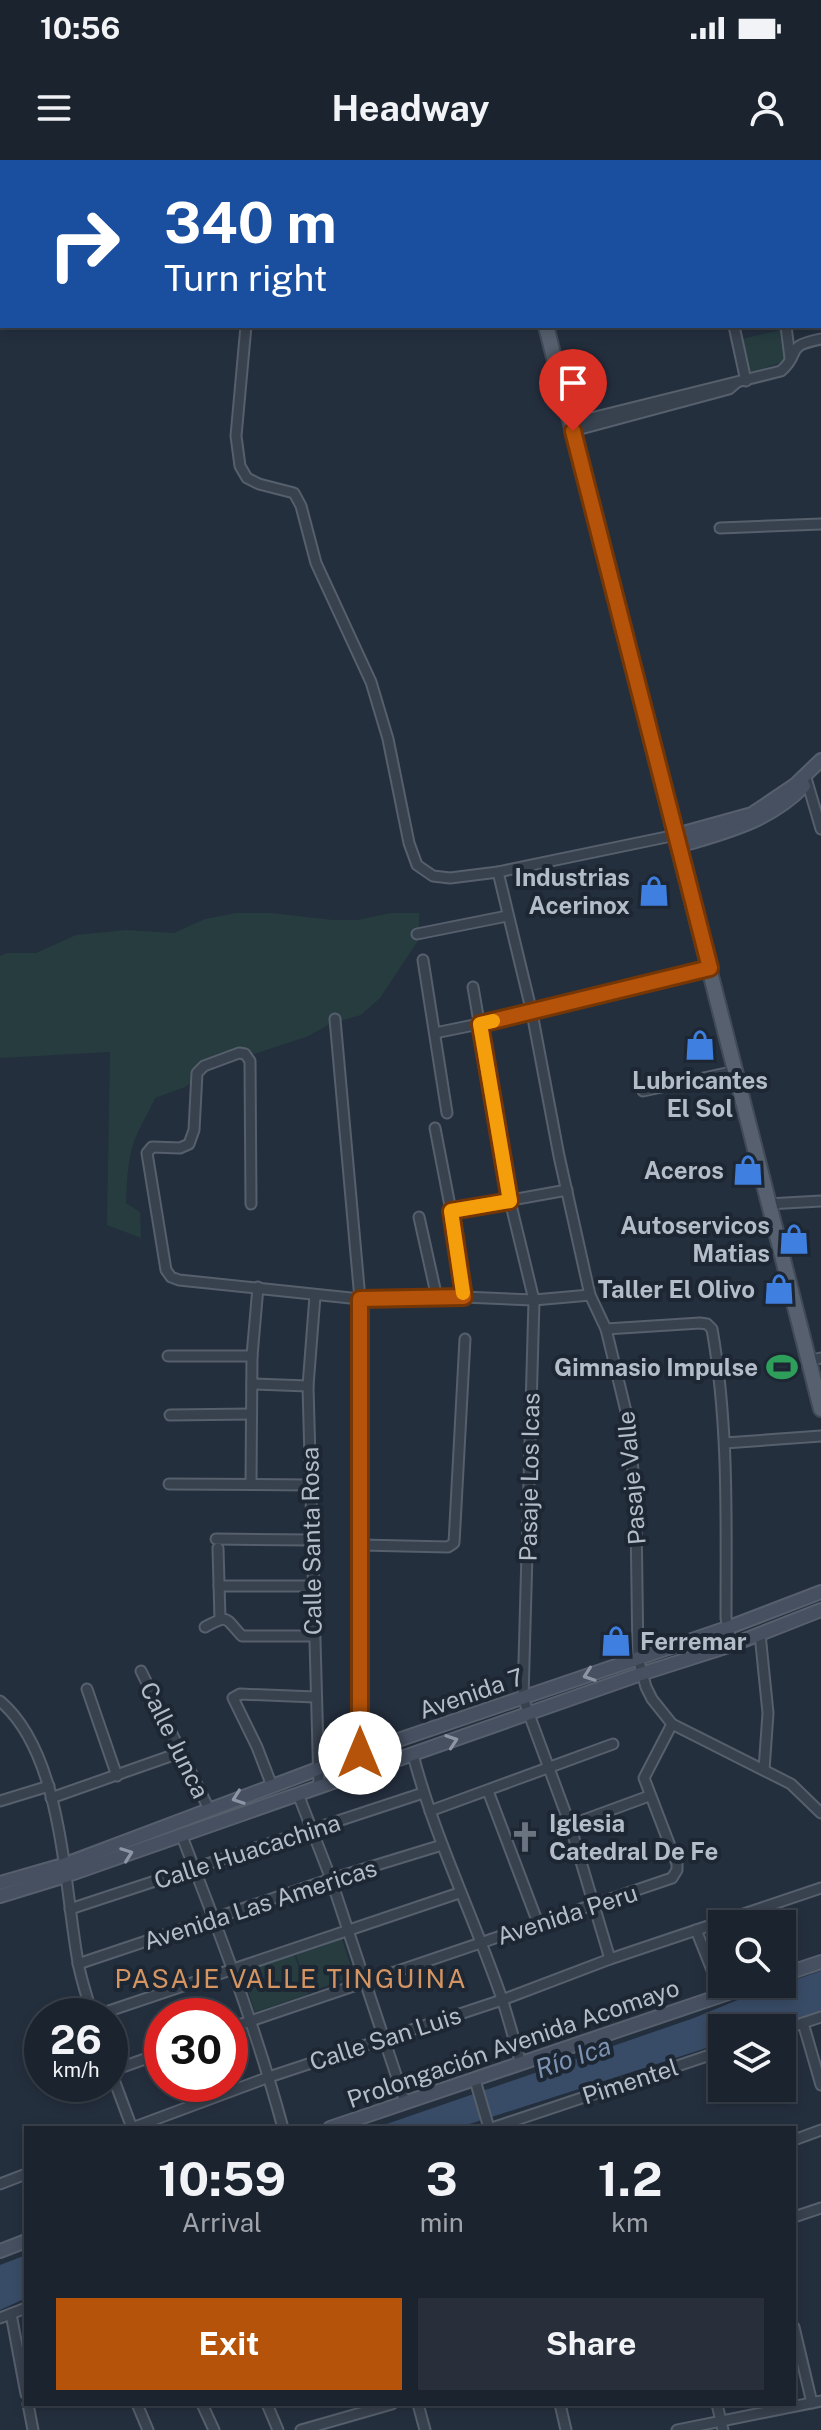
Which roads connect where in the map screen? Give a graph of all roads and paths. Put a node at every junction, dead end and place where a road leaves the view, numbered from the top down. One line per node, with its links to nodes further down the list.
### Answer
1 (246, 328): 17 (street)
2 (547, 328): 8 (main road)
3 (734, 328): 7 (street)
4 (786, 328): 6 (street)
5 (821, 339): 6 (street)
6 (790, 358): 7 (street)
7 (741, 382): 8 (street)
8 (572, 427): 16 (main road)
9 (821, 524): 10 (street)
10 (720, 528)
11 (821, 760): 13 (street)
12 (821, 770): 13 (street)
13 (806, 778): 14 (street); 16 (street)
14 (818, 810): 15 (street)
15 (821, 829)
16 (677, 840): 17 (street); 21 (main road)
17 (498, 872): 18 (street, Pasaje Valle)
18 (507, 916): 19 (street); 23 (street, Pasaje Valle)
19 (417, 934)
20 (423, 960): 26 (street)
21 (710, 968): 23 (street); 27 (main road)
22 (473, 987): 25 (street, Pasaje Los Icas)
23 (532, 1013): 25 (street); 31 (street, Pasaje Valle)
24 (335, 1019): 43 (street)
25 (480, 1024): 26 (street); 32 (street, Pasaje Los Icas)
26 (435, 1033): 29 (street)
27 (736, 1071): 28 (street); 35 (main road)
28 (643, 1091)
29 (447, 1113)
30 (435, 1128): 36 (street)
31 (567, 1190): 32 (street); 39 (street, Pasaje Valle)
32 (510, 1201): 36 (street); 44 (street, Pasaje Los Icas)
33 (821, 1201): 35 (street)
34 (251, 1204): 38 (street)
35 (768, 1204): 49 (main road)
36 (451, 1211): 41 (street)
37 (419, 1217): 42 (street)
38 (258, 1287): 40 (street); 48 (street)
39 (590, 1295): 44 (street); 45 (street, Pasaje Valle)
40 (315, 1296): 43 (street); 51 (street, Calle Santa Rosa)
41 (464, 1297): 42 (street); 44 (street)
42 (437, 1298): 43 (street)
43 (360, 1299): 61 (street)
44 (534, 1300): 77 (street, Pasaje Los Icas)
45 (606, 1329): 56 (street); 72 (street, Pasaje Valle)
46 (465, 1339): 61 (street)
47 (168, 1356): 48 (street)
48 (252, 1356): 50 (street)
49 (815, 1359): 52 (main road)
50 (252, 1384): 51 (street); 53 (street)
51 (308, 1386): 59 (street, Calle Santa Rosa)
52 (821, 1409)
53 (251, 1414): 54 (street); 57 (street)
54 (170, 1415)
55 (821, 1436): 56 (street)
56 (725, 1443): 68 (street)
57 (251, 1483): 58 (street); 59 (street)
58 (169, 1484)
59 (310, 1485): 60 (street, Calle Santa Rosa)
60 (311, 1540): 62 (street); 63 (street, Calle Santa Rosa)
61 (361, 1545): 83 (street)
62 (219, 1586): 63 (street); 66 (street)
63 (313, 1586): 70 (street, Calle Santa Rosa)
64 (821, 1592): 68 (street, Avenida 7)
65 (821, 1610): 69 (street, Avenida 7)
66 (220, 1619): 67 (street); 70 (street)
67 (205, 1627)
68 (727, 1628): 71 (street); 72 (street, Avenida 7)
69 (760, 1634): 71 (street, Avenida 7); 87 (street)
70 (314, 1636): 76 (street, Calle Santa Rosa)
71 (732, 1645): 74 (street, Avenida 7)
72 (638, 1658): 74 (street, Pasaje Valle); 77 (street, Avenida 7, one-way to 77)
73 (141, 1671): 82 (street, Calle Junca)
74 (641, 1674): 79 (street, Avenida 7); 80 (street, Pasaje Valle)
75 (87, 1689): 88 (street)
76 (315, 1697): 86 (street, Calle Santa Rosa); 90 (street)
77 (523, 1698): 79 (street, Pasaje Los Icas); 83 (street, Avenida 7)
78 (0, 1701): 89 (street)
79 (529, 1715): 84 (street, Avenida 7, one-way to 79); 85 (street, Pasaje Los Icas)
80 (672, 1724): 87 (street, Pasaje Valle); 95 (street)
81 (613, 1744): 85 (street)
82 (179, 1753): 88 (street); 98 (street, Calle Junca)
83 (360, 1753): 86 (street, Avenida 7)
84 (413, 1755): 91 (street, Avenida 7); 93 (street)
85 (548, 1768): 92 (street); 101 (street, Pasaje Los Icas)
86 (316, 1770): 90 (street, Avenida 7); 91 (street, Calle Santa Rosa)
87 (764, 1770): 100 (street, Pasaje Valle)
88 (117, 1776): 96 (street)
89 (49, 1786): 96 (street); 97 (street)
90 (272, 1786): 98 (street, Avenida 7, one-way to 98)
91 (319, 1786): 94 (street, Avenida 7)
92 (488, 1791): 99 (street); 115 (street)
93 (423, 1793): 99 (street); 102 (street, Calle Huacachina)
94 (298, 1794): 102 (street); 103 (street, Avenida 7)
95 (649, 1796): 101 (street); 112 (street, Avenida Peru)
96 (51, 1798): 106 (street)
97 (0, 1801)
98 (209, 1809): 106 (street, Avenida 7)
99 (430, 1811): 104 (street)
100 (821, 1813)
101 (570, 1825): 112 (street, Pasaje Los Icas)
102 (312, 1829): 105 (street, Calle Huacachina); 107 (street)
103 (181, 1834): 105 (street); 106 (street, Avenida 7, one-way to 103)
104 (442, 1845): 107 (street, Avenida Las Americas); 110 (street)
105 (195, 1868): 113 (street, Calle Huacachina); 114 (street)
106 (64, 1870): 108 (street, Avenida 7); 111 (street, Avenida 7); 113 (street)
107 (331, 1879): 114 (street, Avenida Las Americas); 116 (street)
108 (0, 1883)
109 (821, 1888): 117 (street, Calle San Luis)
110 (459, 1893): 116 (street); 118 (street)
111 (0, 1896)
112 (594, 1905): 115 (street, Avenida Peru); 119 (street, Pasaje Los Icas)
113 (70, 1909): 122 (street)
114 (215, 1918): 122 (street, Avenida Las Americas); 124 (street)
115 (538, 1923): 118 (street, Avenida Peru)
116 (348, 1929): 124 (street); 125 (street)
117 (696, 1930): 119 (street, Calle San Luis); 120 (street)
118 (480, 1942): 125 (street, Avenida Peru); 128 (street)
119 (610, 1959): 128 (street, Calle San Luis)
120 (708, 1960)
121 (821, 1962): 123 (street)
122 (78, 1964): 126 (street)
123 (796, 1970)
124 (232, 1971): 129 (street); 131 (street)
125 (366, 1981): 131 (street, Avenida Peru); 135 (street)
126 (88, 1998)
127 (713, 1998): 137 (street, Prolongación Avenida Acomayo)
128 (502, 2000): 135 (street, Calle San Luis); 137 (street)
129 (128, 2005)
130 (821, 2017): 133 (street)
131 (251, 2021): 132 (street, Avenida Peru); 138 (street)
132 (248, 2022)
133 (803, 2023): 134 (street); 140 (street)
134 (796, 2025)
135 (384, 2039): 138 (street, Calle San Luis); 142 (street)
136 (708, 2056): 147 (street, Pimentel)
137 (521, 2064): 139 (street, Prolongación Avenida Acomayo)
138 (269, 2077): 144 (street, Calle San Luis); 145 (street)
139 (476, 2084): 142 (street, Prolongación Avenida Acomayo); 147 (street)
140 (821, 2085)
141 (122, 2102): 143 (street)
142 (405, 2102): 146 (street, Prolongación Avenida Acomayo)
143 (131, 2126)
144 (137, 2126)
145 (282, 2126)
146 (336, 2126)
147 (489, 2126)
148 (821, 2130): 149 (street)
149 (796, 2139)
150 (24, 2175): 151 (street)
151 (0, 2184)
152 (821, 2208): 153 (street)
153 (796, 2216)
154 (24, 2242): 155 (street)
155 (0, 2251)
156 (24, 2309): 157 (street)
157 (11, 2314): 158 (street); 160 (street)
158 (0, 2318)
159 (796, 2334): 161 (street)
160 (24, 2371)
161 (816, 2402): 170 (street)
162 (28, 2406): 171 (street)
163 (138, 2406): 172 (street)
164 (203, 2406): 173 (street)
165 (268, 2406): 174 (street)
166 (385, 2406): 175 (street)
167 (419, 2406): 176 (street)
168 (560, 2406): 177 (street)
169 (717, 2406): 170 (street)
170 (722, 2426): 178 (street)
171 (33, 2430)
172 (148, 2430)
173 (214, 2430)
174 (278, 2430)
175 (301, 2430)
176 (425, 2430)
177 (566, 2430)
178 (677, 2430)

